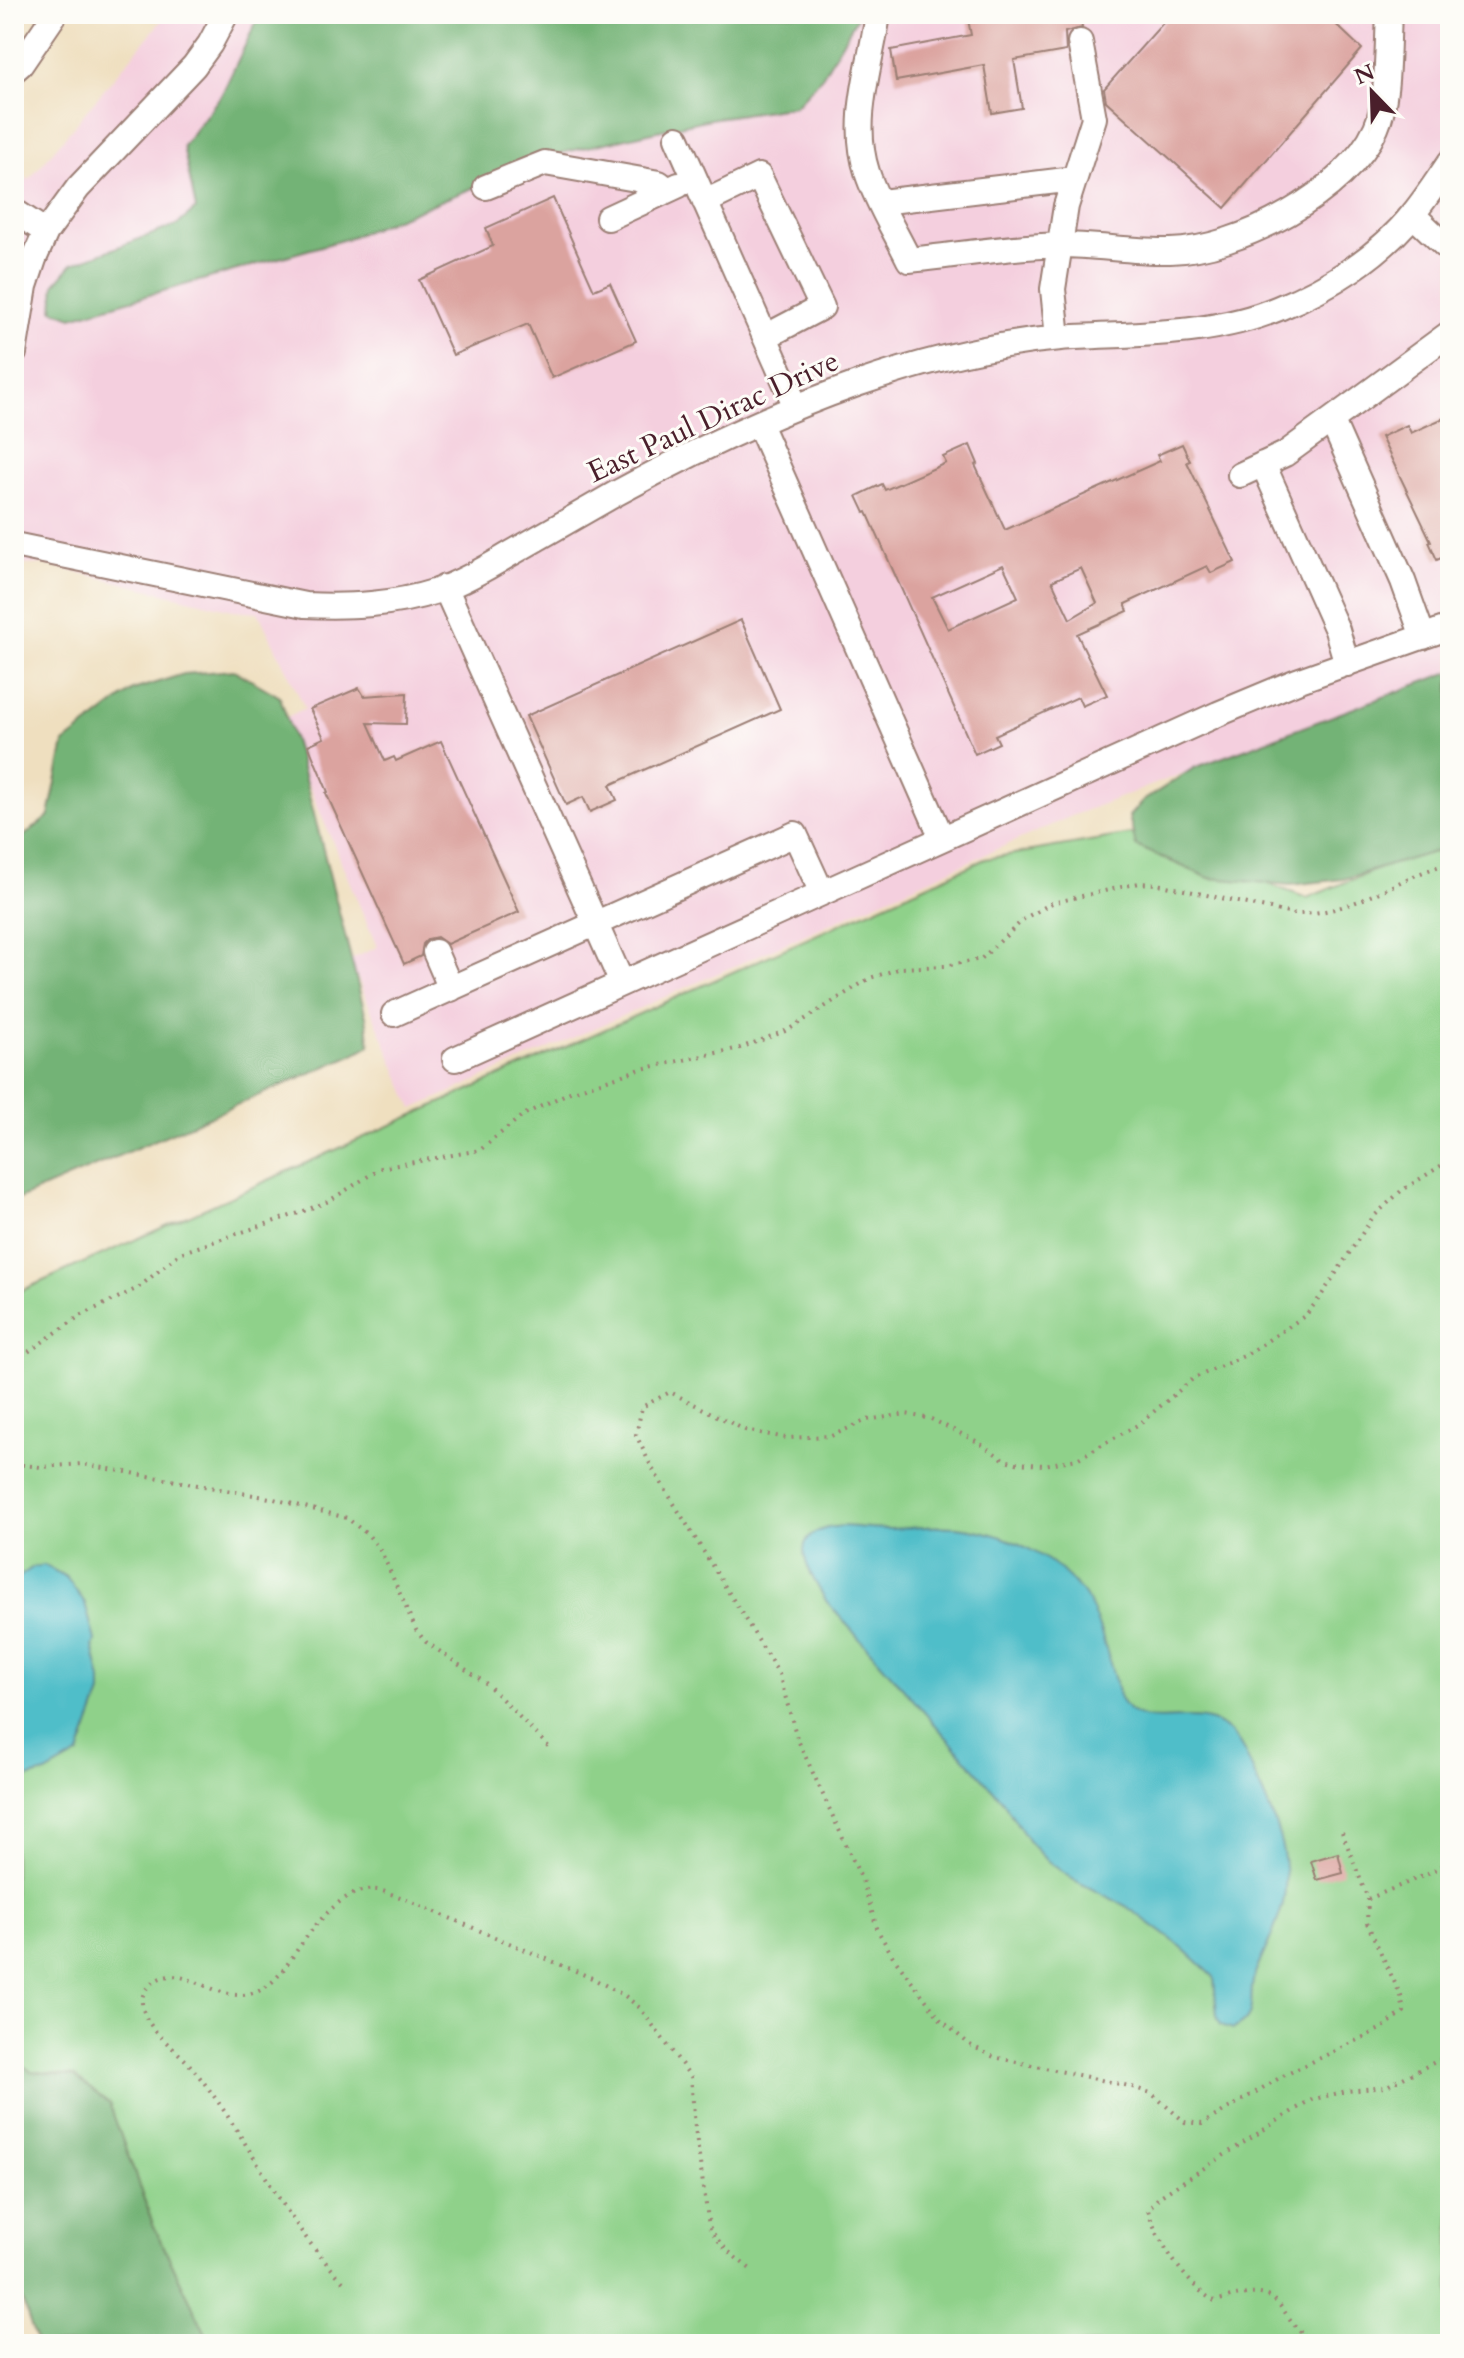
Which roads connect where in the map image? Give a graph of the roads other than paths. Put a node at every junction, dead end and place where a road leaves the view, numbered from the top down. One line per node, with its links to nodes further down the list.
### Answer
1 (55, 14): 6 (street)
2 (226, 14): 18 (street)
3 (878, 14): 14 (street)
4 (1389, 14): 19 (street)
5 (1080, 42): 10 (street)
6 (14, 70)
7 (677, 138): 9 (street)
8 (1450, 162): 16 (street, East Paul Dirac Drive)
9 (695, 178): 12 (street); 13 (street)
10 (1074, 179): 14 (street); 19 (street)
11 (486, 187): 12 (street)
12 (668, 190): 17 (street)
13 (705, 202): 22 (street); 22 (street)
14 (881, 202): 19 (street)
15 (14, 211): 18 (street)
16 (1413, 215): 20 (street); 23 (street, East Paul Dirac Drive)
17 (608, 218)
18 (46, 232): 24 (street)
19 (1060, 245): 23 (street)
20 (1450, 250)
21 (1450, 333): 26 (street)
22 (765, 337): 25 (street)
23 (1058, 338): 25 (street, East Paul Dirac Drive)
24 (15, 340)
25 (796, 407): 27 (street, East Paul Dirac Drive)
26 (1332, 421): 28 (street); 33 (street)
27 (759, 424): 31 (street, East Paul Dirac Drive); 35 (street)
28 (1263, 464): 29 (street); 34 (street)
29 (1240, 475)
30 (14, 545): 31 (street, East Paul Dirac Drive)
31 (445, 587): 37 (street)
32 (1450, 627): 33 (street)
33 (1423, 637): 34 (street)
34 (1347, 664): 35 (street)
35 (942, 838): 36 (street)
36 (822, 893): 37 (street); 39 (street)
37 (595, 924): 39 (street); 40 (street)
38 (435, 952): 40 (street)
39 (622, 983): 42 (street)
40 (451, 989): 41 (street)
41 (394, 1014)
42 (455, 1059)

